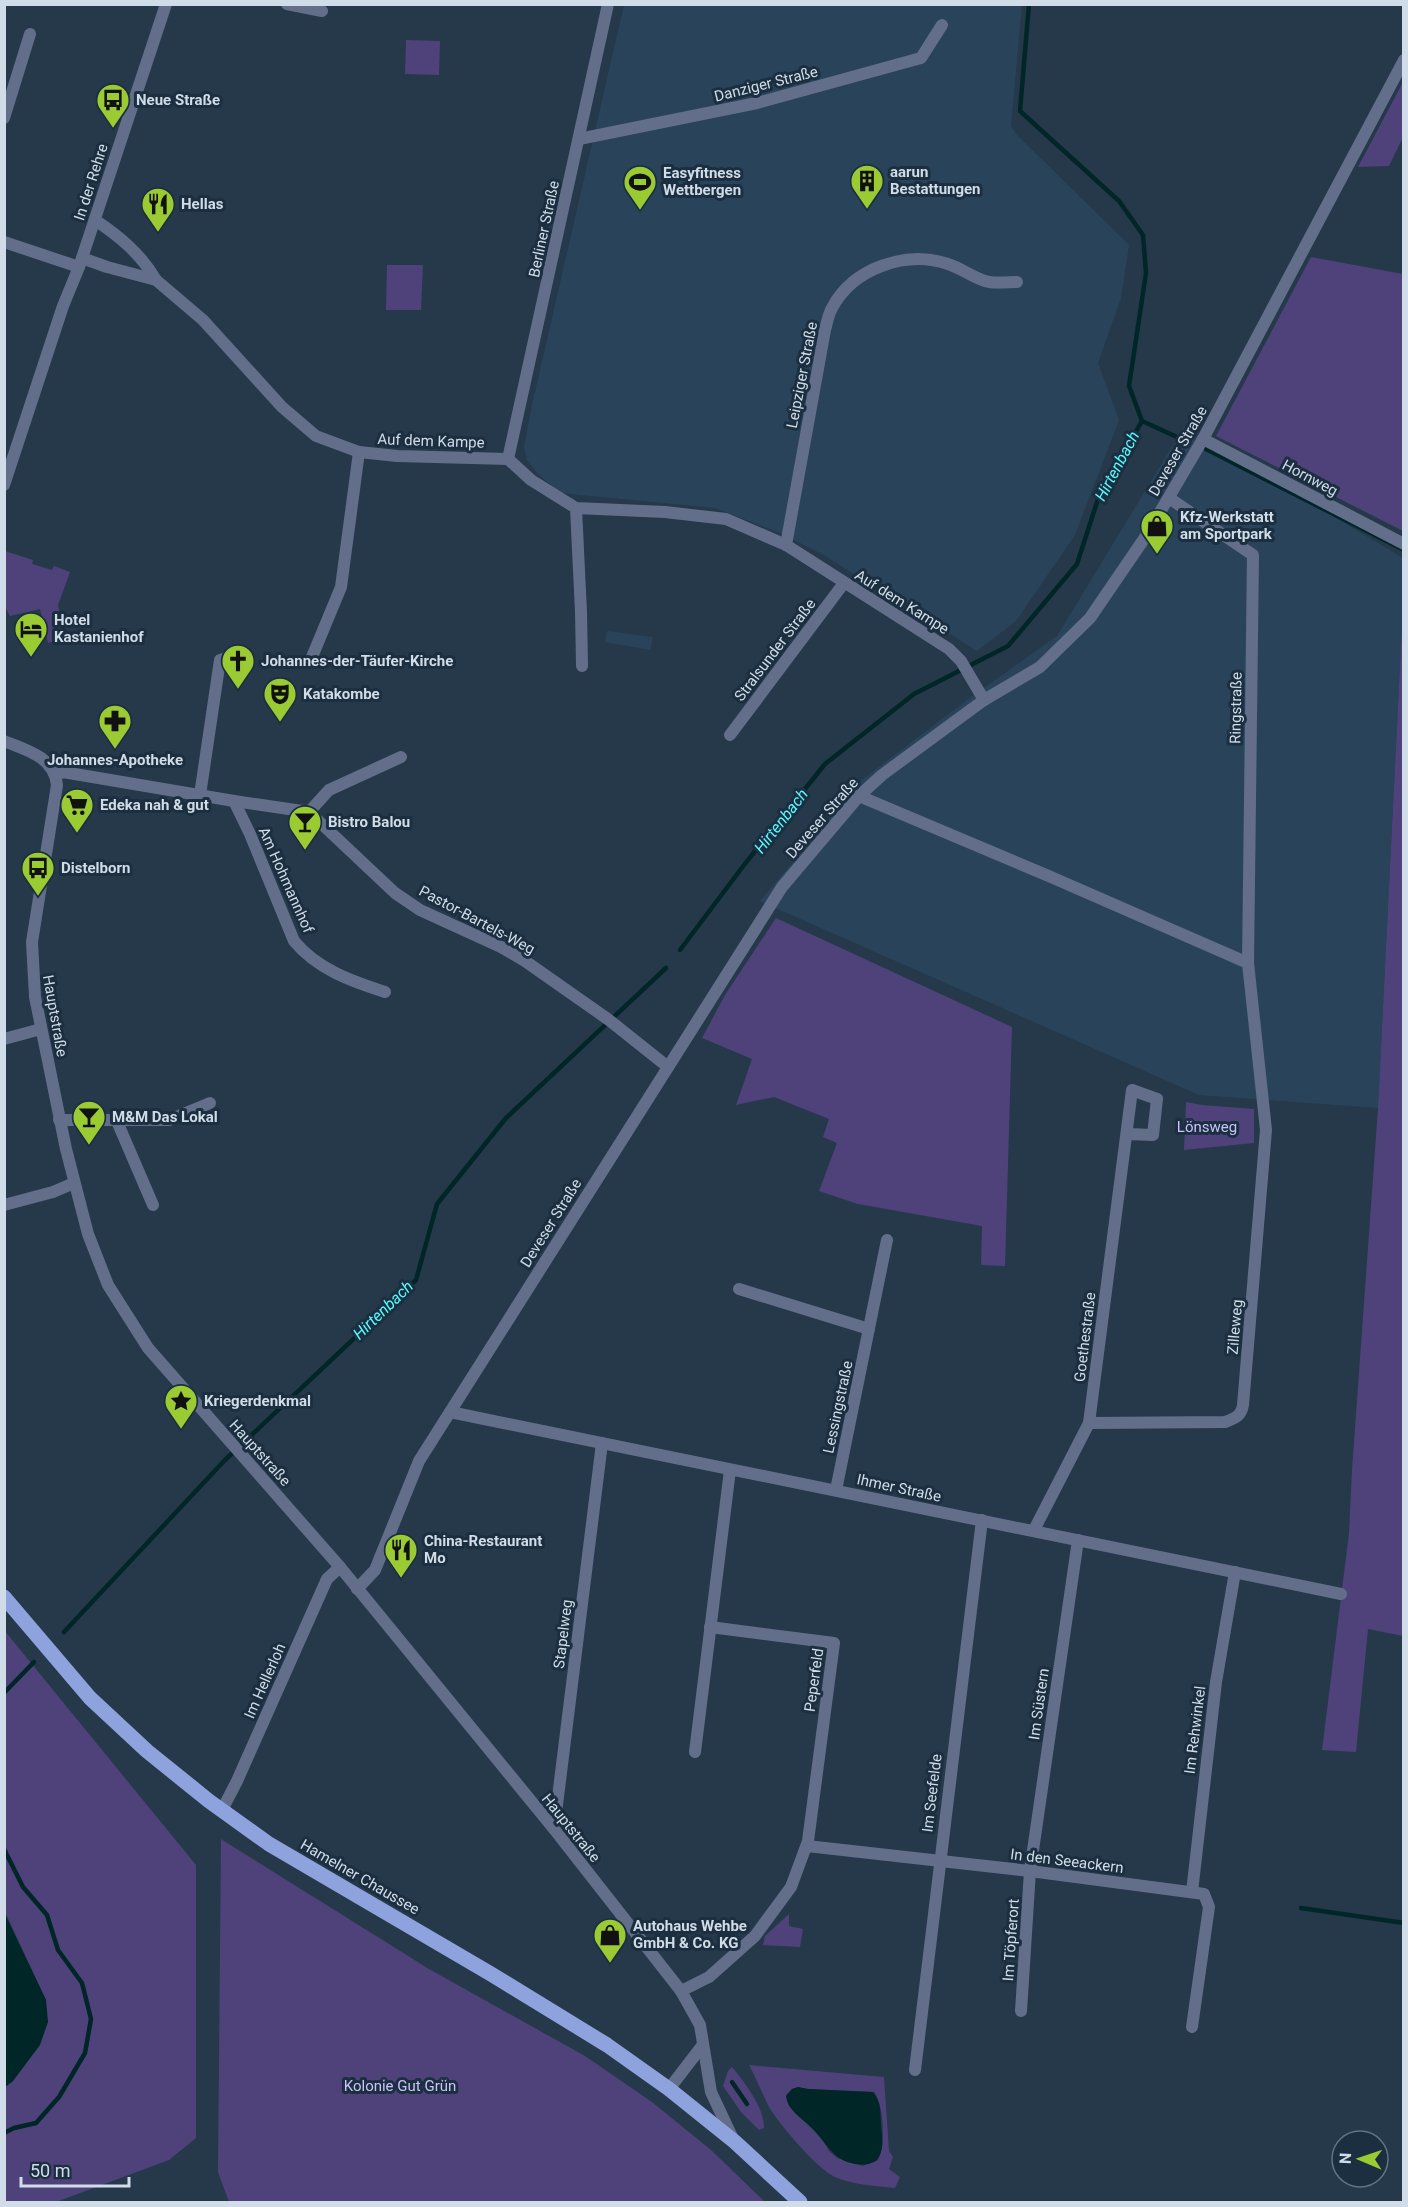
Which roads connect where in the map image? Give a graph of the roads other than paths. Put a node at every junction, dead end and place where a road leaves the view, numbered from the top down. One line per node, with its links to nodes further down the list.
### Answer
1 (166, 4): 10 (street, In der Rehre)
2 (287, 4): 4 (street)
3 (608, 4): 9 (street, Berliner Straße)
4 (322, 12)
5 (942, 25): 9 (street, Danziger Straße)
6 (30, 34): 8 (street)
7 (1404, 60): 15 (street, Deveser Straße)
8 (4, 118)
9 (579, 140): 17 (street, Berliner Straße)
10 (95, 220): 12 (street, In der Rehre); 13 (street, Auf dem Kampe)
11 (4, 242): 12 (street)
12 (81, 262): 13 (street, Auf dem Kampe); 18 (street, In der Rehre)
13 (156, 280): 16 (street, Auf dem Kampe)
14 (1017, 282): 22 (street, Leipziger Straße)
15 (1203, 439): 19 (street, Deveser Straße); 21 (street, Hornweg)
16 (358, 452): 17 (street, Auf dem Kampe); 25 (street)
17 (508, 459): 20 (street, Auf dem Kampe)
18 (4, 484)
19 (1169, 498): 27 (street, Deveser Straße); 36 (street, Ringstraße)
20 (576, 508): 22 (street, Auf dem Kampe); 26 (street)
21 (1404, 544)
22 (786, 545): 23 (street, Auf dem Kampe)
23 (844, 583): 27 (street, Auf dem Kampe); 28 (street, Stralsunder Straße)
24 (237, 655): 32 (street)
25 (312, 657)
26 (582, 666)
27 (984, 700): 33 (street, Deveser Straße)
28 (730, 735)
29 (4, 741): 31 (street)
30 (401, 757): 35 (street)
31 (56, 775): 32 (street); 38 (street, Hauptstraße)
32 (200, 795): 34 (street)
33 (859, 796): 36 (street); 40 (street, Deveser Straße)
34 (234, 801): 35 (street); 37 (street, Am Hohmannhof)
35 (309, 812): 40 (street, Pastor-Bartels-Weg)
36 (1248, 963): 41 (street, Ringstraße)
37 (385, 992)
38 (40, 1029): 39 (street); 44 (street, Hauptstraße)
39 (4, 1039)
40 (668, 1067): 52 (street, Deveser Straße)
41 (1262, 1088): 53 (street, Zilleweg)
42 (210, 1103): 43 (street)
43 (116, 1119): 44 (street); 47 (street)
44 (59, 1120): 46 (street, Hauptstraße)
45 (1126, 1134): 53 (street, Goethestraße)
46 (74, 1182): 48 (street); 60 (street, Hauptstraße)
47 (153, 1204)
48 (4, 1205)
49 (887, 1240): 51 (street, Lessingstraße)
50 (739, 1289): 51 (street)
51 (869, 1329): 56 (street, Lessingstraße)
52 (450, 1412): 54 (street, Ihmer Straße); 62 (street, Deveser Straße)
53 (1089, 1423): 58 (street, Goethestraße)
54 (602, 1443): 55 (street, Ihmer Straße); 68 (street, Stapelweg)
55 (730, 1470): 56 (street, Ihmer Straße); 65 (street)
56 (836, 1490): 57 (street, Ihmer Straße)
57 (982, 1520): 58 (street, Ihmer Straße); 70 (street, Im Seefelde)
58 (1034, 1530): 59 (street, Ihmer Straße)
59 (1078, 1540): 61 (street, Ihmer Straße); 71 (street, Im Süstern)
60 (340, 1568): 62 (street, Hauptstraße); 67 (street, Im Hellerloh)
61 (1235, 1572): 63 (street, Ihmer Straße); 72 (street, Im Rehwinkel)
62 (357, 1589): 68 (street, Hauptstraße)
63 (1341, 1594)
64 (4, 1597): 67 (main road, Hamelner Chaussee)
65 (710, 1627): 66 (street); 69 (street, Peperfeld)
66 (694, 1752)
67 (222, 1810): 78 (main road, Hamelner Chaussee)
68 (554, 1830): 73 (street, Hauptstraße)
69 (807, 1846): 70 (street); 73 (street, Peperfeld)
70 (939, 1861): 71 (street, In den Seeackern); 77 (street, Im Seefelde)
71 (1030, 1871): 72 (street, In den Seeackern); 74 (street, Im Töpferort)
72 (1192, 1892): 75 (street)
73 (681, 1991): 76 (street, Hauptstraße)
74 (1021, 2011)
75 (1192, 2027)
76 (702, 2046): 78 (street); 79 (street, Hauptstraße)
77 (915, 2070)
78 (669, 2089): 79 (main road, Hamelner Chaussee)
79 (735, 2142): 80 (main road, Hamelner Chaussee)
80 (800, 2202)

